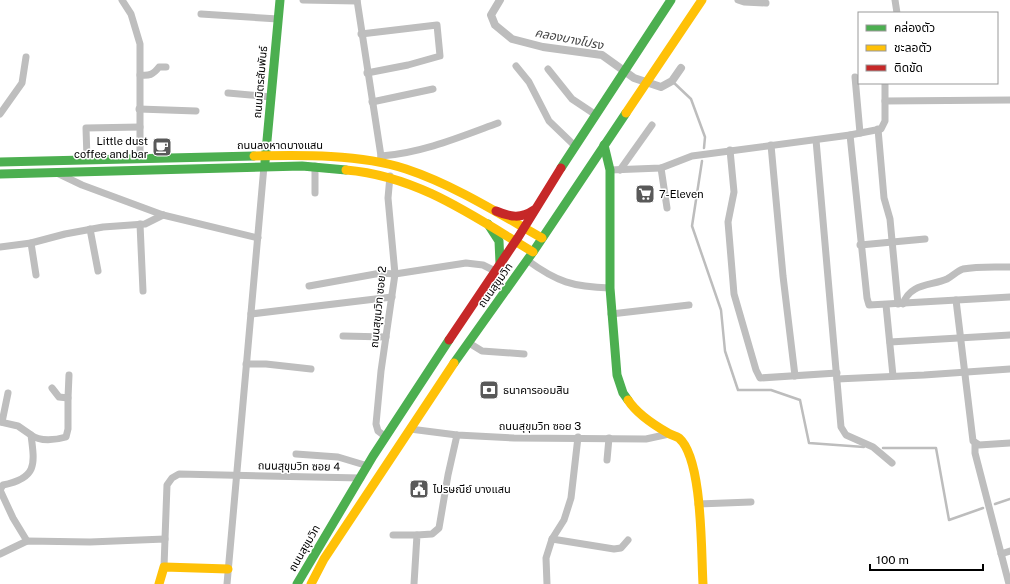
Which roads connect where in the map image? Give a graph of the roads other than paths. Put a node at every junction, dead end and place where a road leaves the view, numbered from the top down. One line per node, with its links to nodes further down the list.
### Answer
1 (122, 0): 19 (street)
2 (280, 0): 12 (main road, ถนนมิตรสัมพันธ์)
3 (303, 0): 4 (street)
4 (357, 0): 13 (street)
5 (671, 0): 31 (main road, ถนนสุขุมวิท)
6 (702, 0): 39 (main road, ถนนสุขุมวิท)
7 (738, 0): 9 (street)
8 (895, 0): 10 (street)
9 (766, 4)
10 (896, 12)
11 (201, 14): 12 (street)
12 (278, 19): 24 (main road, ถนนมิตรสัมพันธ์)
13 (361, 34): 18 (street); 18 (street)
14 (26, 57): 30 (street)
15 (516, 66): 41 (street)
16 (166, 67): 19 (street)
17 (548, 70): 31 (street)
18 (367, 73): 27 (street)
19 (140, 75): 28 (street)
20 (856, 77): 36 (street)
21 (885, 84): 26 (street)
22 (433, 89): 27 (street)
23 (228, 93): 24 (street)
24 (271, 97): 43 (main road, ถนนมิตรสัมพันธ์)
25 (1010, 100): 26 (street)
26 (885, 101): 35 (street)
27 (372, 102): 46 (street)
28 (140, 109): 29 (street); 34 (street)
29 (196, 110)
30 (0, 114)
31 (596, 115): 41 (main road, ถนนสุขุมวิท)
32 (498, 123): 46 (street)
33 (652, 125): 52 (street)
34 (140, 127): 44 (street); 45 (street)
35 (878, 129): 36 (street); 69 (street)
36 (860, 132): 37 (street)
37 (850, 135): 38 (street); 71 (street)
38 (816, 140): 40 (street); 105 (street)
39 (604, 145): 51 (main road); 66 (main road, ถนนสุขุมวิท)
40 (771, 145): 42 (street); 104 (street)
41 (575, 146): 57 (main road, ถนนสุขุมวิท)
42 (730, 150): 50 (street); 104 (street)
43 (265, 156): 44 (main road, ถนนลงหาดบางแสน); 46 (main road, ถนนลงหาดบางแสน); 48 (main road, ถนนมิตรสัมพันธ์)
44 (140, 158): 45 (main road, ถนนลงหาดบางแสน)
45 (87, 159): 47 (main road, ถนนลงหาดบางแสน)
46 (381, 159): 59 (main road, ถนนลงหาดบางแสน)
47 (0, 162)
48 (264, 166): 49 (main road, ถนนลงหาดบางแสน); 53 (main road, ถนนลงหาดบางแสน); 65 (street)
49 (315, 166): 55 (main road, ถนนลงหาดบางแสน); 56 (street)
50 (661, 168): 52 (street); 58 (street)
51 (610, 170): 52 (street); 82 (main road)
52 (620, 170)
53 (54, 172): 54 (main road, ถนนลงหาดบางแสน); 60 (street)
54 (0, 174)
55 (390, 176): 62 (main road, ถนนลงหาดบางแสน); 79 (street, ถนนสุขุมวิท ซอย 2)
56 (315, 193)
57 (537, 207): 59 (main road); 63 (main road, ถนนสุขุมวิท)
58 (667, 208)
59 (496, 211): 63 (main road, ถนนลงหาดบางแสน)
60 (163, 215): 61 (street); 65 (street)
61 (140, 224): 64 (street); 83 (street)
62 (488, 224): 68 (main road, ถนนลงหาดบางแสน); 75 (main road)
63 (524, 227): 66 (main road, ถนนลงหาดบางแสน); 68 (main road, ถนนสุขุมวิท)
64 (90, 229): 70 (street); 77 (street)
65 (258, 238): 90 (street)
66 (542, 238): 73 (main road, ถนนสุขุมวิท)
67 (925, 239): 69 (street)
68 (516, 241): 73 (main road, ถนนลงหาดบางแสน); 75 (main road, ถนนสุขุมวิท)
69 (892, 242): 71 (street); 88 (street)
70 (31, 244): 72 (street); 80 (street)
71 (860, 245): 89 (street)
72 (0, 247)
73 (533, 252): 74 (main road, ถนนสุขุมวิท)
74 (527, 260): 82 (street); 97 (main road, ถนนสุขุมวิท)
75 (500, 263): 78 (main road, ถนนสุขุมวิท)
76 (1010, 267): 88 (street)
77 (98, 271)
78 (494, 271): 79 (street); 115 (main road, ถนนสุขุมวิท)
79 (395, 274): 81 (street); 84 (street, ถนนสุขุมวิท ซอย 2)
80 (36, 275)
81 (309, 286)
82 (610, 288): 91 (main road)
83 (143, 291)
84 (392, 296): 90 (street); 94 (street, ถนนสุขุมวิท ซอย 2)
85 (1010, 297): 86 (street)
86 (956, 300): 88 (street); 95 (street)
87 (689, 304): 91 (street)
88 (901, 304): 89 (street)
89 (886, 305): 96 (street)
90 (250, 314): 99 (street)
91 (611, 314): 112 (main road)
92 (1010, 335): 95 (street)
93 (343, 336): 94 (street)
94 (386, 337): 115 (street, ถนนสุขุมวิท ซอย 2)
95 (959, 338): 96 (street); 102 (street)
96 (890, 342): 106 (street)
97 (469, 344): 98 (street); 111 (main road, ถนนสุขุมวิท)
98 (524, 354)
99 (246, 364): 100 (street); 124 (street)
100 (311, 369)
101 (1010, 369): 102 (street)
102 (964, 373): 106 (street); 119 (street)
103 (69, 375): 109 (street)
104 (794, 376): 105 (street)
105 (837, 376): 106 (street); 122 (street)
106 (893, 376)
107 (52, 388): 109 (street)
108 (8, 393): 110 (street)
109 (68, 398): 113 (street)
110 (1, 422): 113 (street)
111 (410, 429): 114 (street, ถนนสุขุมวิท ซอย 3); 142 (main road, ถนนสุขุมวิท)
112 (670, 434): 117 (street, ถนนสุขุมวิท ซอย 3); 127 (main road)
113 (31, 435): 133 (street)
114 (458, 435): 116 (street, ถนนสุขุมวิท ซอย 3); 129 (street)
115 (386, 437): 123 (main road, ถนนสุขุมวิท)
116 (578, 437): 117 (street, ถนนสุขุมวิท ซอย 3); 131 (street)
117 (609, 438): 121 (street)
118 (1010, 443): 119 (street)
119 (975, 444): 136 (street)
120 (296, 454): 123 (street)
121 (607, 460)
122 (892, 463)
123 (368, 466): 125 (main road, ถนนสุขุมวิท)
124 (236, 475): 125 (street, ถนนสุขุมวิท ซอย 4); 130 (street, ถนนสุขุมวิท ซอย 4); 138 (street)
125 (360, 478): 141 (main road, ถนนสุขุมวิท)
126 (752, 502): 127 (street)
127 (698, 504): 145 (main road)
128 (393, 535): 129 (street)
129 (416, 535): 143 (street)
130 (165, 539): 133 (street); 137 (street, ถนนสุขุมวิท ซอย 4)
131 (552, 539): 132 (street); 144 (street)
132 (628, 540)
133 (27, 541): 135 (street)
134 (1010, 551): 136 (street)
135 (0, 554)
136 (1001, 554): 146 (street)
137 (164, 567): 138 (main road); 139 (main road)
138 (228, 569): 140 (street)
139 (159, 584)
140 (227, 584)
141 (297, 584)
142 (311, 584)
143 (414, 584)
144 (547, 584)
145 (703, 584)
146 (1009, 584)

